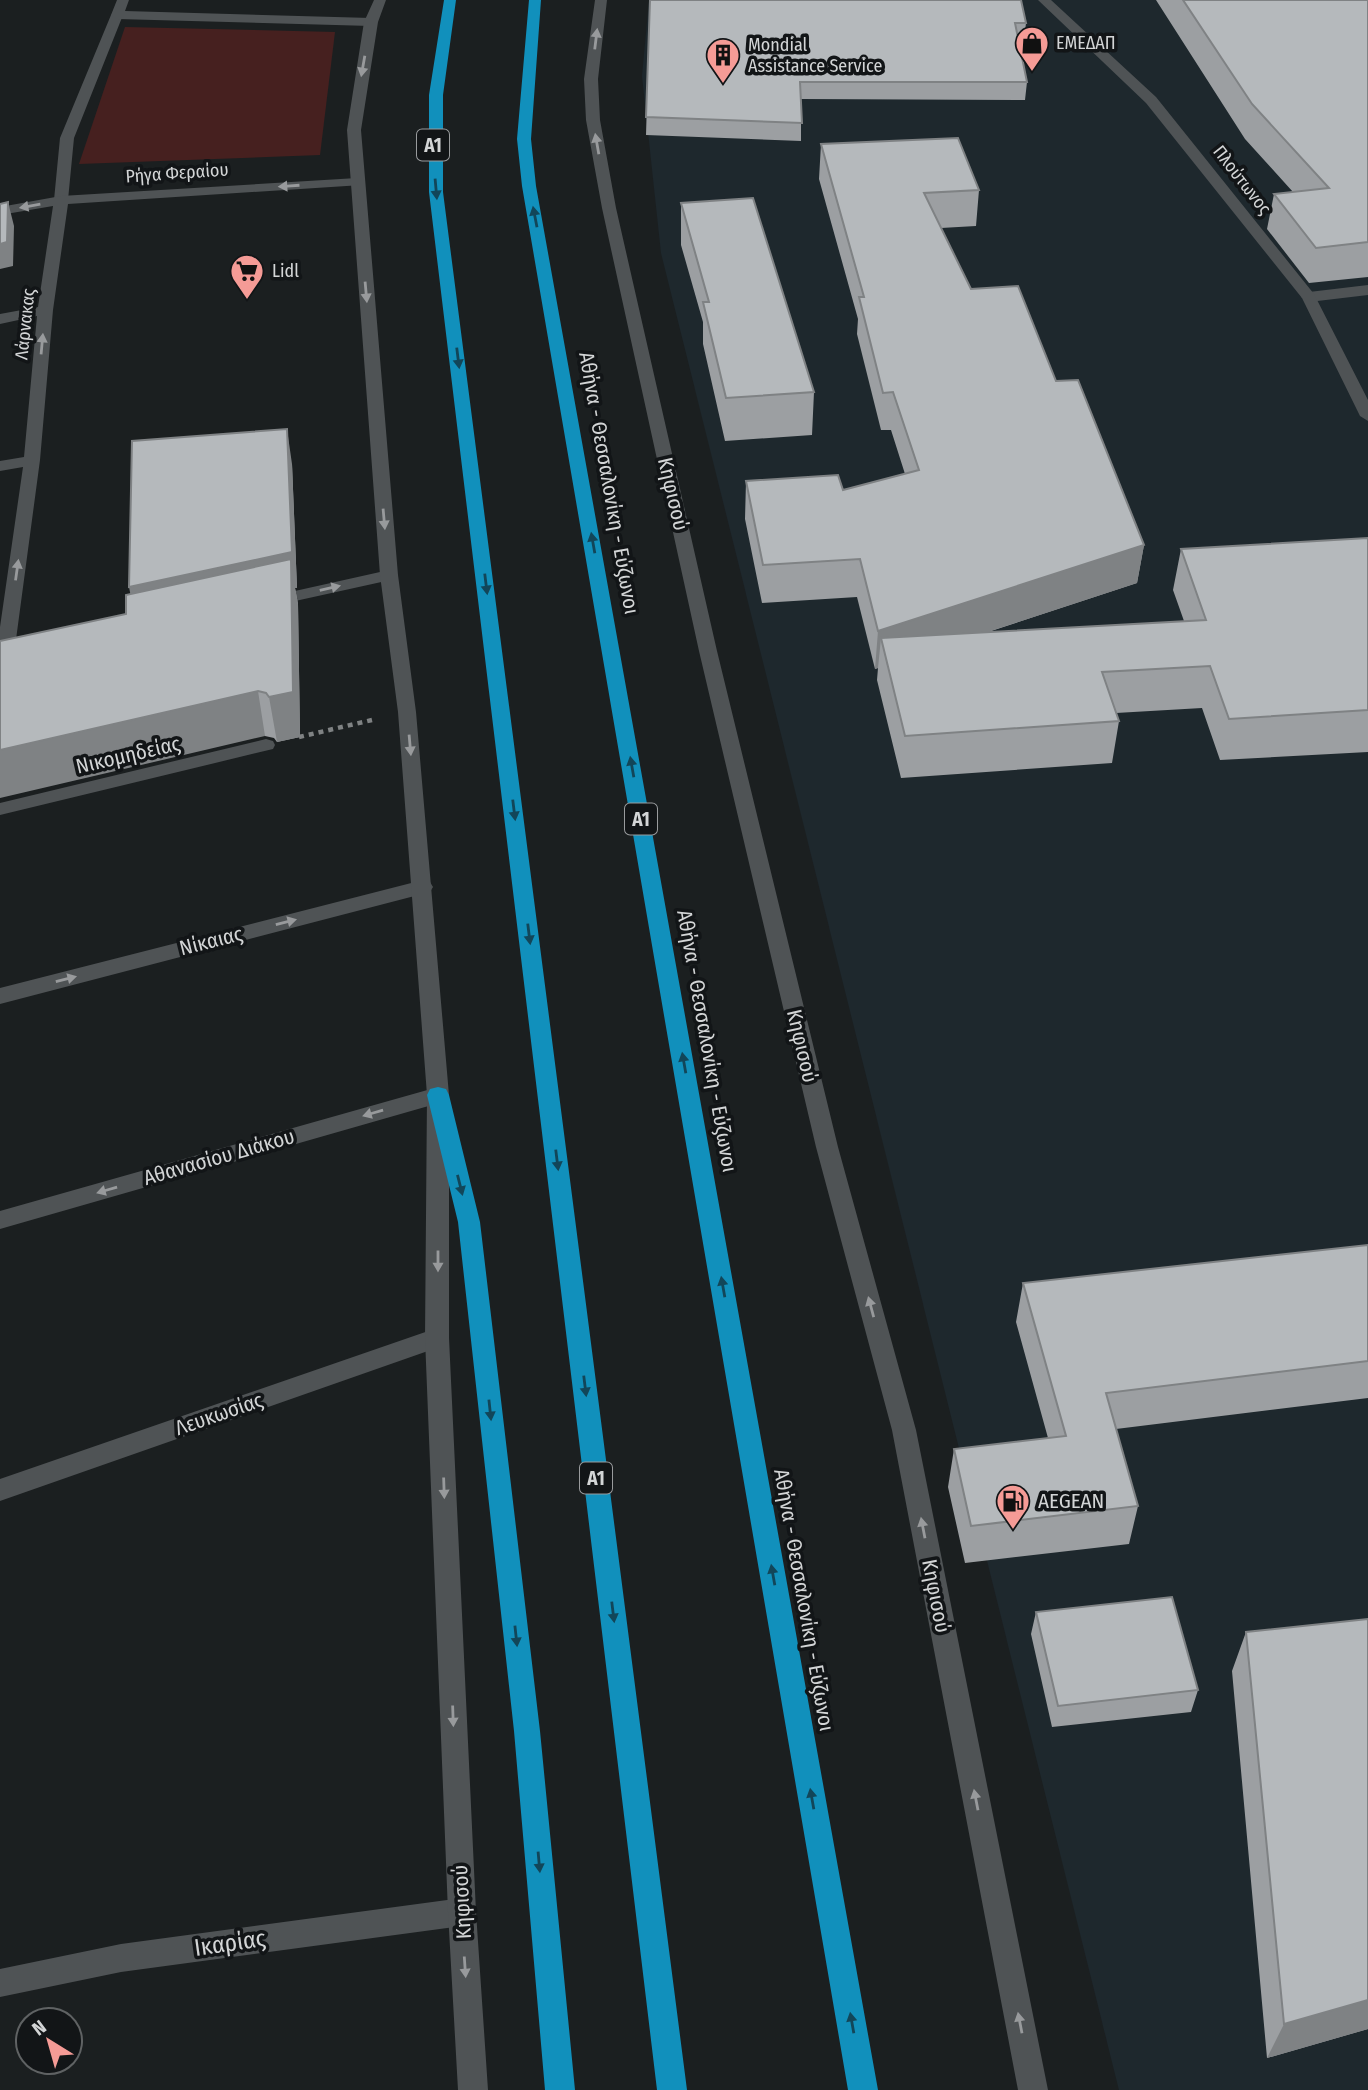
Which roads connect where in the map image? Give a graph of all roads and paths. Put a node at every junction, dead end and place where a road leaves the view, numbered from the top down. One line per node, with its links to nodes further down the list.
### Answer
1 (123, 0): 7 (main road, Λάρνακας)
2 (380, 0): 8 (main road, Κηφισού)
3 (450, 0): 35 (highway, Α1, one-way to 35)
4 (535, 0): 36 (highway, Αθήνα - Θεσσαλονίκη - Εύζωνοι / Α1, one-way to 4)
5 (601, 0): 37 (main road, Κηφισού, one-way to 5)
6 (1044, 0): 13 (main road, Πλούτωνος)
7 (117, 15): 8 (main road); 10 (main road, Λάρνακας)
8 (371, 22): 9 (main road, Κηφισού, one-way to 9)
9 (357, 182): 10 (main road, Ρήγα Φεραίου, one-way to 10); 19 (main road, Κηφισού, one-way to 19)
10 (61, 200): 11 (main road, Ρήγα Φεραίου, one-way to 11); 14 (main road, Λάρνακας)
11 (0, 211)
12 (1368, 290): 13 (main road)
13 (1309, 297): 16 (main road, Πλούτωνος)
14 (45, 310): 15 (main road); 17 (main road, Λάρνακας, one-way to 14)
15 (0, 319)
16 (1368, 416)
17 (32, 460): 18 (main road); 21 (main road, Λάρνακας, one-way to 17)
18 (0, 466)
19 (389, 575): 20 (main road, one-way to 19); 22 (main road, Κηφισού)
20 (256, 605)
21 (7, 661)
22 (407, 712): 23 (path); 25 (main road, Κηφισού, one-way to 25)
23 (266, 745): 24 (main road, Νικομηδείας)
24 (0, 809)
25 (423, 887): 26 (main road, Νίκαιας, one-way to 25); 27 (main road, Κηφισού)
26 (0, 996)
27 (438, 1095): 28 (main road, Αθανασίου Διάκου, one-way to 28); 29 (main road, Κηφισού, one-way to 29); 34 (highway, one-way to 34)
28 (0, 1220)
29 (438, 1338): 30 (main road, Λευκωσίας); 31 (main road, Κηφισού, one-way to 31)
30 (0, 1490)
31 (462, 1912): 32 (main road, Ικαρίας); 33 (main road, Κηφισού, one-way to 33)
32 (0, 1983)
33 (473, 2090)
34 (560, 2090)
35 (672, 2090)
36 (863, 2090)
37 (1033, 2090)

